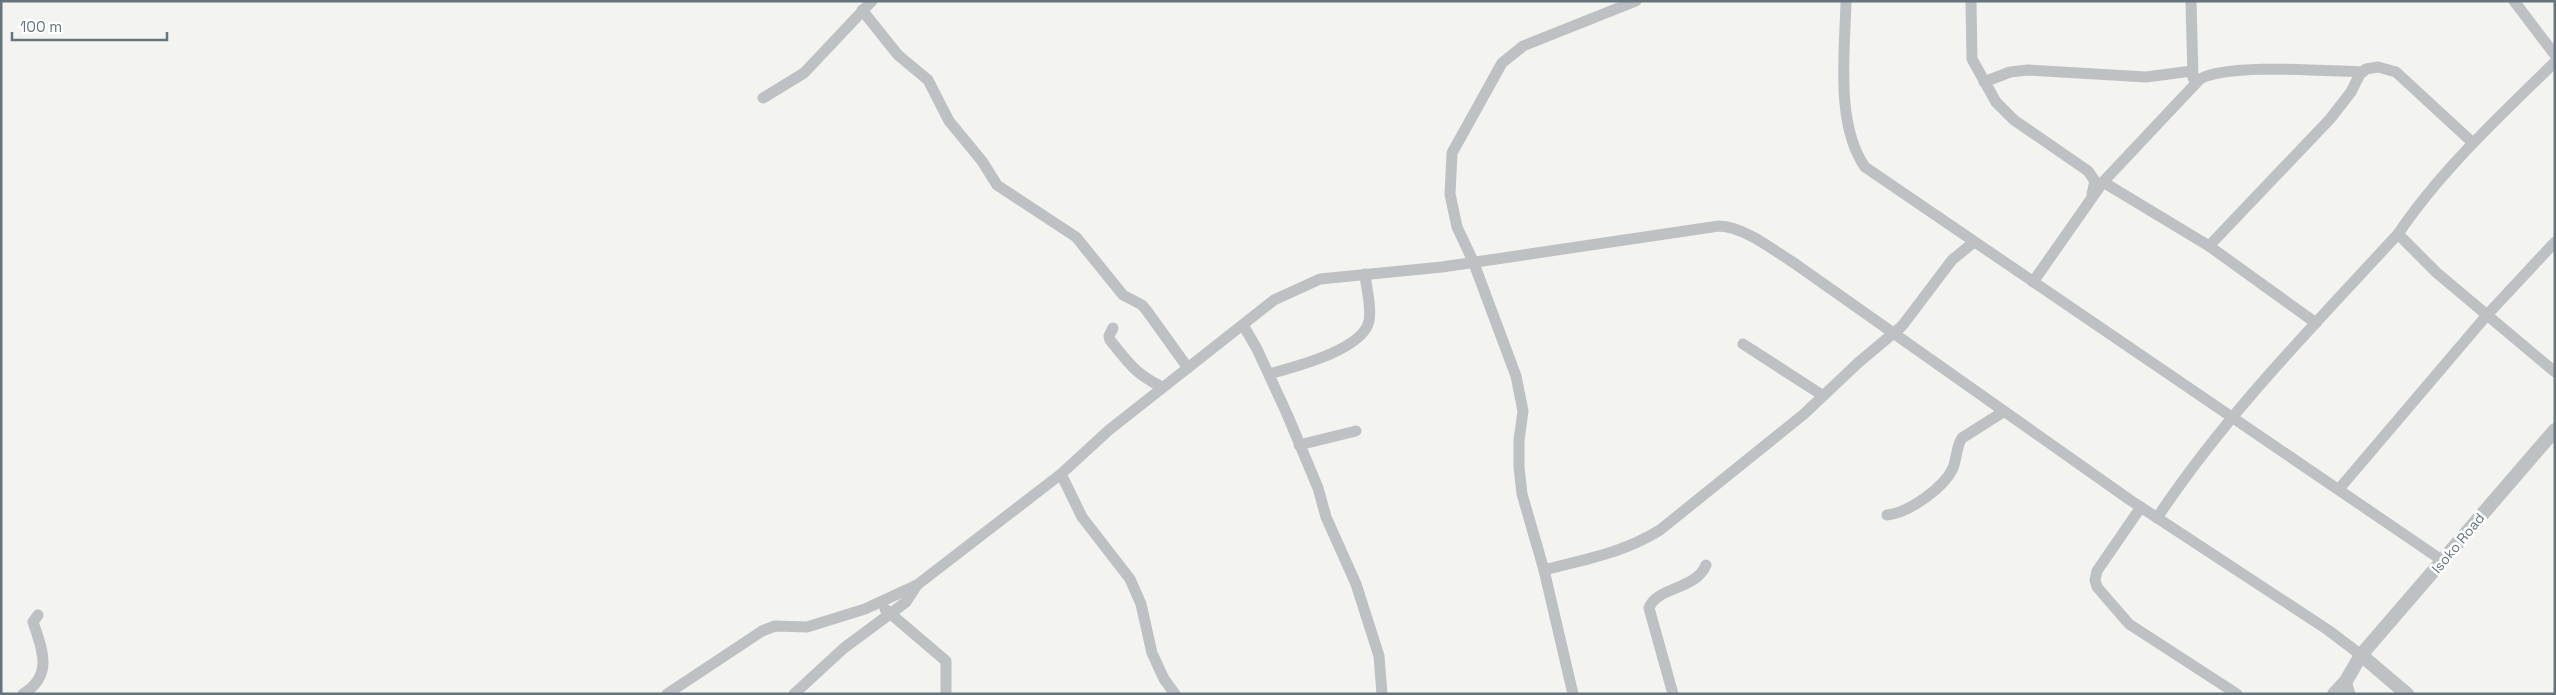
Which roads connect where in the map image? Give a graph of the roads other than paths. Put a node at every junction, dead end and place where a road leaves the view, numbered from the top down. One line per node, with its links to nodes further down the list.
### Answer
1 (872, 1): 7 (street)
2 (1636, 1): 22 (street)
3 (1846, 1): 19 (street)
4 (1971, 1): 12 (street)
5 (2191, 1): 10 (street)
6 (2514, 1): 8 (street)
7 (862, 10): 14 (street); 31 (street)
8 (2555, 55)
9 (2555, 62): 15 (street)
10 (2192, 71): 12 (street); 13 (street)
11 (2363, 72): 13 (street); 15 (street); 21 (street)
12 (1984, 82): 17 (street)
13 (2194, 84): 16 (street)
14 (763, 98)
15 (2473, 143): 18 (street)
16 (2103, 182): 17 (street); 21 (street)
17 (2090, 198): 24 (street)
18 (2398, 234): 25 (street); 26 (street)
19 (1974, 242): 24 (street); 29 (street)
20 (2555, 242): 25 (street)
21 (2209, 246): 26 (street)
22 (1474, 261): 23 (street); 29 (street); 48 (street)
23 (1365, 274): 27 (street); 33 (street)
24 (2033, 282): 37 (street)
25 (2487, 315): 32 (street); 42 (street)
26 (2316, 323): 37 (street)
27 (1243, 325): 31 (street); 33 (street)
28 (1113, 328): 34 (street)
29 (1892, 334): 35 (street); 36 (street)
30 (1743, 344): 35 (street)
31 (1188, 368): 34 (street)
32 (2555, 372)
33 (1269, 374): 40 (street)
34 (1162, 387): 41 (street)
35 (1822, 395): 48 (street)
36 (2003, 412): 43 (street); 44 (street)
37 (2231, 417): 42 (street); 45 (street)
38 (2555, 430): 46 (street, Isoko Road)
39 (1356, 431): 40 (street)
40 (1299, 445): 60 (street)
41 (1061, 474): 49 (street); 59 (street)
42 (2339, 489): 46 (street)
43 (2141, 507): 45 (street); 63 (street)
44 (1887, 514)
45 (2157, 518): 53 (street)
46 (2443, 561): 53 (street, Isoko Road)
47 (1706, 565): 62 (street)
48 (1544, 570): 61 (street)
49 (917, 585): 50 (street); 51 (street)
50 (880, 603): 51 (street); 56 (street)
51 (888, 614): 57 (street); 58 (street)
52 (38, 615): 55 (street)
53 (2361, 655): 54 (street, Isoko Road); 65 (street)
54 (2348, 687): 64 (street, Isoko Road)
55 (22, 694)
56 (667, 694)
57 (794, 694)
58 (946, 694)
59 (1175, 694)
60 (1382, 694)
61 (1573, 694)
62 (1673, 694)
63 (2237, 694)
64 (2334, 694)
65 (2407, 694)

